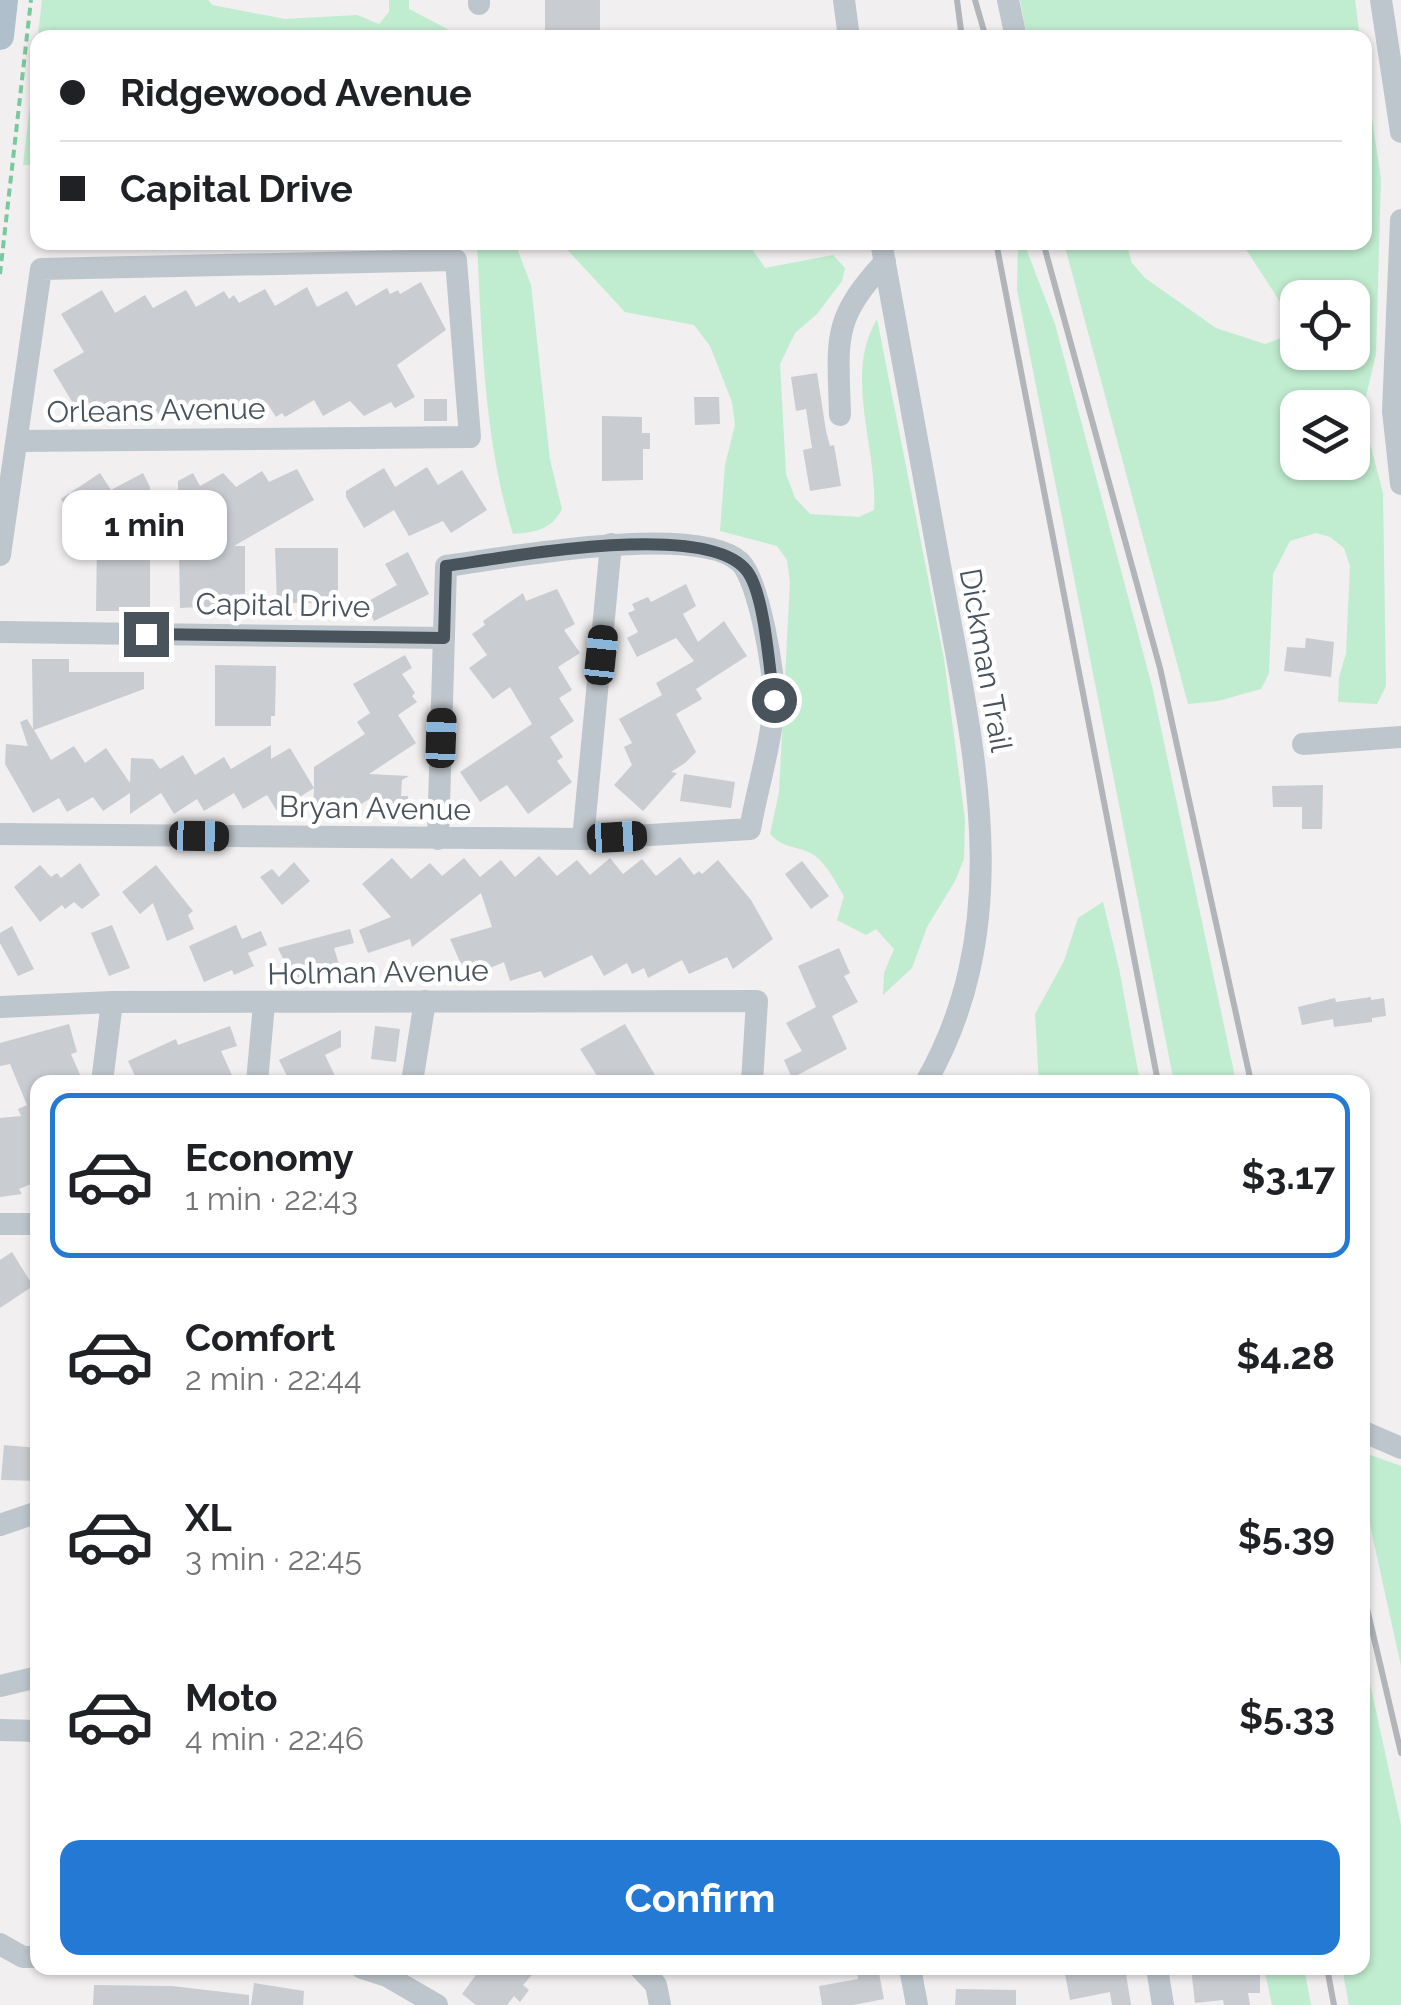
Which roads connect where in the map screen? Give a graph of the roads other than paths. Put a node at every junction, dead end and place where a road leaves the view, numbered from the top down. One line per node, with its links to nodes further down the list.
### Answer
1 (4, 0): 7 (main road)
2 (844, 0): 5 (street)
3 (1008, 0): 6 (street)
4 (1382, 0): 8 (street)
5 (848, 30)
6 (1014, 30)
7 (0, 36)
8 (1401, 132)
9 (1401, 220): 13 (street)
10 (883, 252): 11 (street); 31 (street, Dickman Trail)
11 (840, 414)
12 (18, 441): 12 (street, Orleans Avenue); 15 (street)
13 (1401, 484)
14 (612, 544): 17 (street); 22 (street); 22 (street, Bryan Avenue)
15 (0, 553)
16 (0, 632): 17 (street, Capital Drive)
17 (444, 638): 21 (street)
18 (1401, 736): 19 (street)
19 (1303, 744)
20 (0, 834): 21 (street, Bryan Avenue)
21 (438, 839): 22 (street, Bryan Avenue)
22 (583, 839)
23 (425, 1001): 25 (street, Holman Avenue); 29 (street); 30 (street, Holman Avenue)
24 (112, 1002): 25 (street, Holman Avenue); 26 (street, Holman Avenue); 27 (street)
25 (264, 1004): 28 (street)
26 (0, 1007)
27 (103, 1075)
28 (258, 1075)
29 (413, 1075)
30 (752, 1075)
31 (929, 1075)
32 (0, 1224): 33 (street)
33 (30, 1224)
34 (1370, 1434): 35 (street)
35 (1401, 1448)
36 (30, 1515): 37 (street)
37 (0, 1525)
38 (30, 1679): 39 (street)
39 (0, 1686)
40 (0, 1730): 41 (street)
41 (30, 1731)
42 (0, 1944): 43 (street)
43 (30, 1957)
44 (384, 1975): 48 (street)
45 (646, 1975): 49 (street)
46 (911, 1975): 50 (street)
47 (1157, 1975): 51 (street)
48 (437, 2005)
49 (660, 2005)
50 (917, 2005)
51 (1163, 2005)

